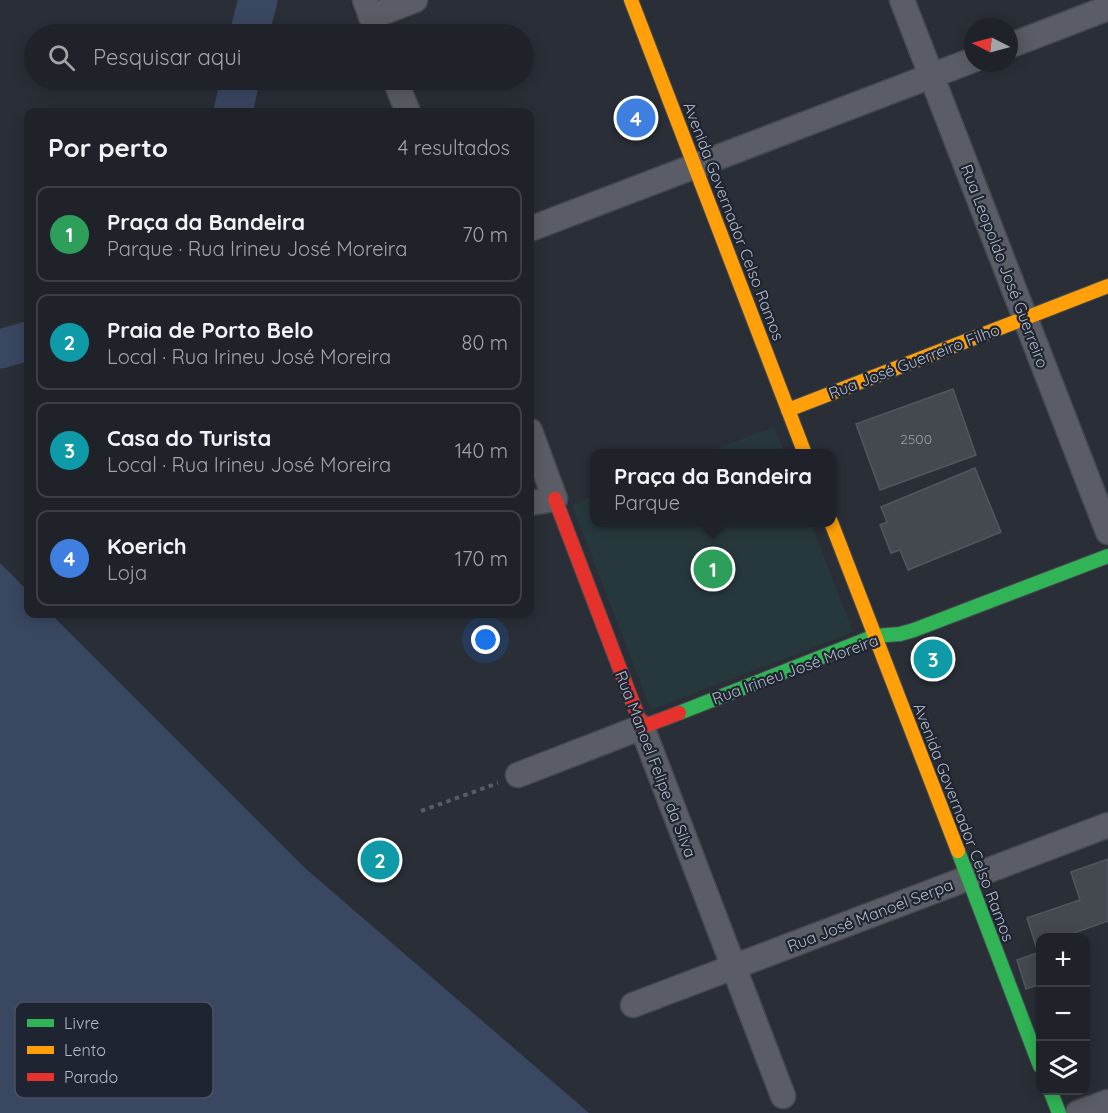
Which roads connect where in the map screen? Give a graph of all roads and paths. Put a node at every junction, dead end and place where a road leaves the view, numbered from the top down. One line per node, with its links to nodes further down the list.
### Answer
1 (416, 0): 5 (street)
2 (631, 0): 11 (main road, Avenida Governador Celso Ramos)
3 (902, 0): 8 (street, Rua Leopoldo José Guerreiro)
4 (1108, 8): 6 (street)
5 (372, 17)
6 (1018, 43)
7 (964, 63): 8 (street)
8 (931, 75): 11 (street); 14 (street, Rua Leopoldo José Guerreiro)
9 (399, 90): 10 (street)
10 (406, 108)
11 (695, 166): 12 (street); 15 (main road, Avenida Governador Celso Ramos)
12 (534, 227)
13 (1108, 286): 14 (main road, Rua José Guerreiro Filho)
14 (1025, 318): 15 (main road, Rua José Guerreiro Filho); 21 (street, Rua Leopoldo José Guerreiro)
15 (788, 410): 17 (main road, Avenida Governador Celso Ramos)
16 (534, 442): 18 (street, Rua Manoel Felipe da Silva)
17 (803, 449)
18 (555, 499): 19 (street); 24 (main road, Rua Manoel Felipe da Silva)
19 (534, 502)
20 (833, 527): 23 (main road, Avenida Governador Celso Ramos)
21 (1108, 532)
22 (1108, 556): 23 (main road, Rua Irineu José Moreira)
23 (875, 636): 24 (main road, Rua Irineu José Moreira); 28 (main road, Avenida Governador Celso Ramos)
24 (642, 727): 25 (street, Rua Irineu José Moreira); 29 (street, Rua Manoel Felipe da Silva)
25 (519, 775): 26 (path)
26 (421, 811)
27 (1108, 825): 28 (street, Rua José Manoel Serpa)
28 (968, 878): 29 (street, Rua José Manoel Serpa); 31 (main road, Avenida Governador Celso Ramos)
29 (733, 967): 30 (street, Rua José Manoel Serpa); 33 (street, Rua Manoel Felipe da Silva)
30 (633, 1005)
31 (1036, 1053)
32 (1052, 1095): 35 (main road)
33 (783, 1096)
34 (1108, 1102): 36 (street)
35 (1059, 1113)
36 (1078, 1113)

